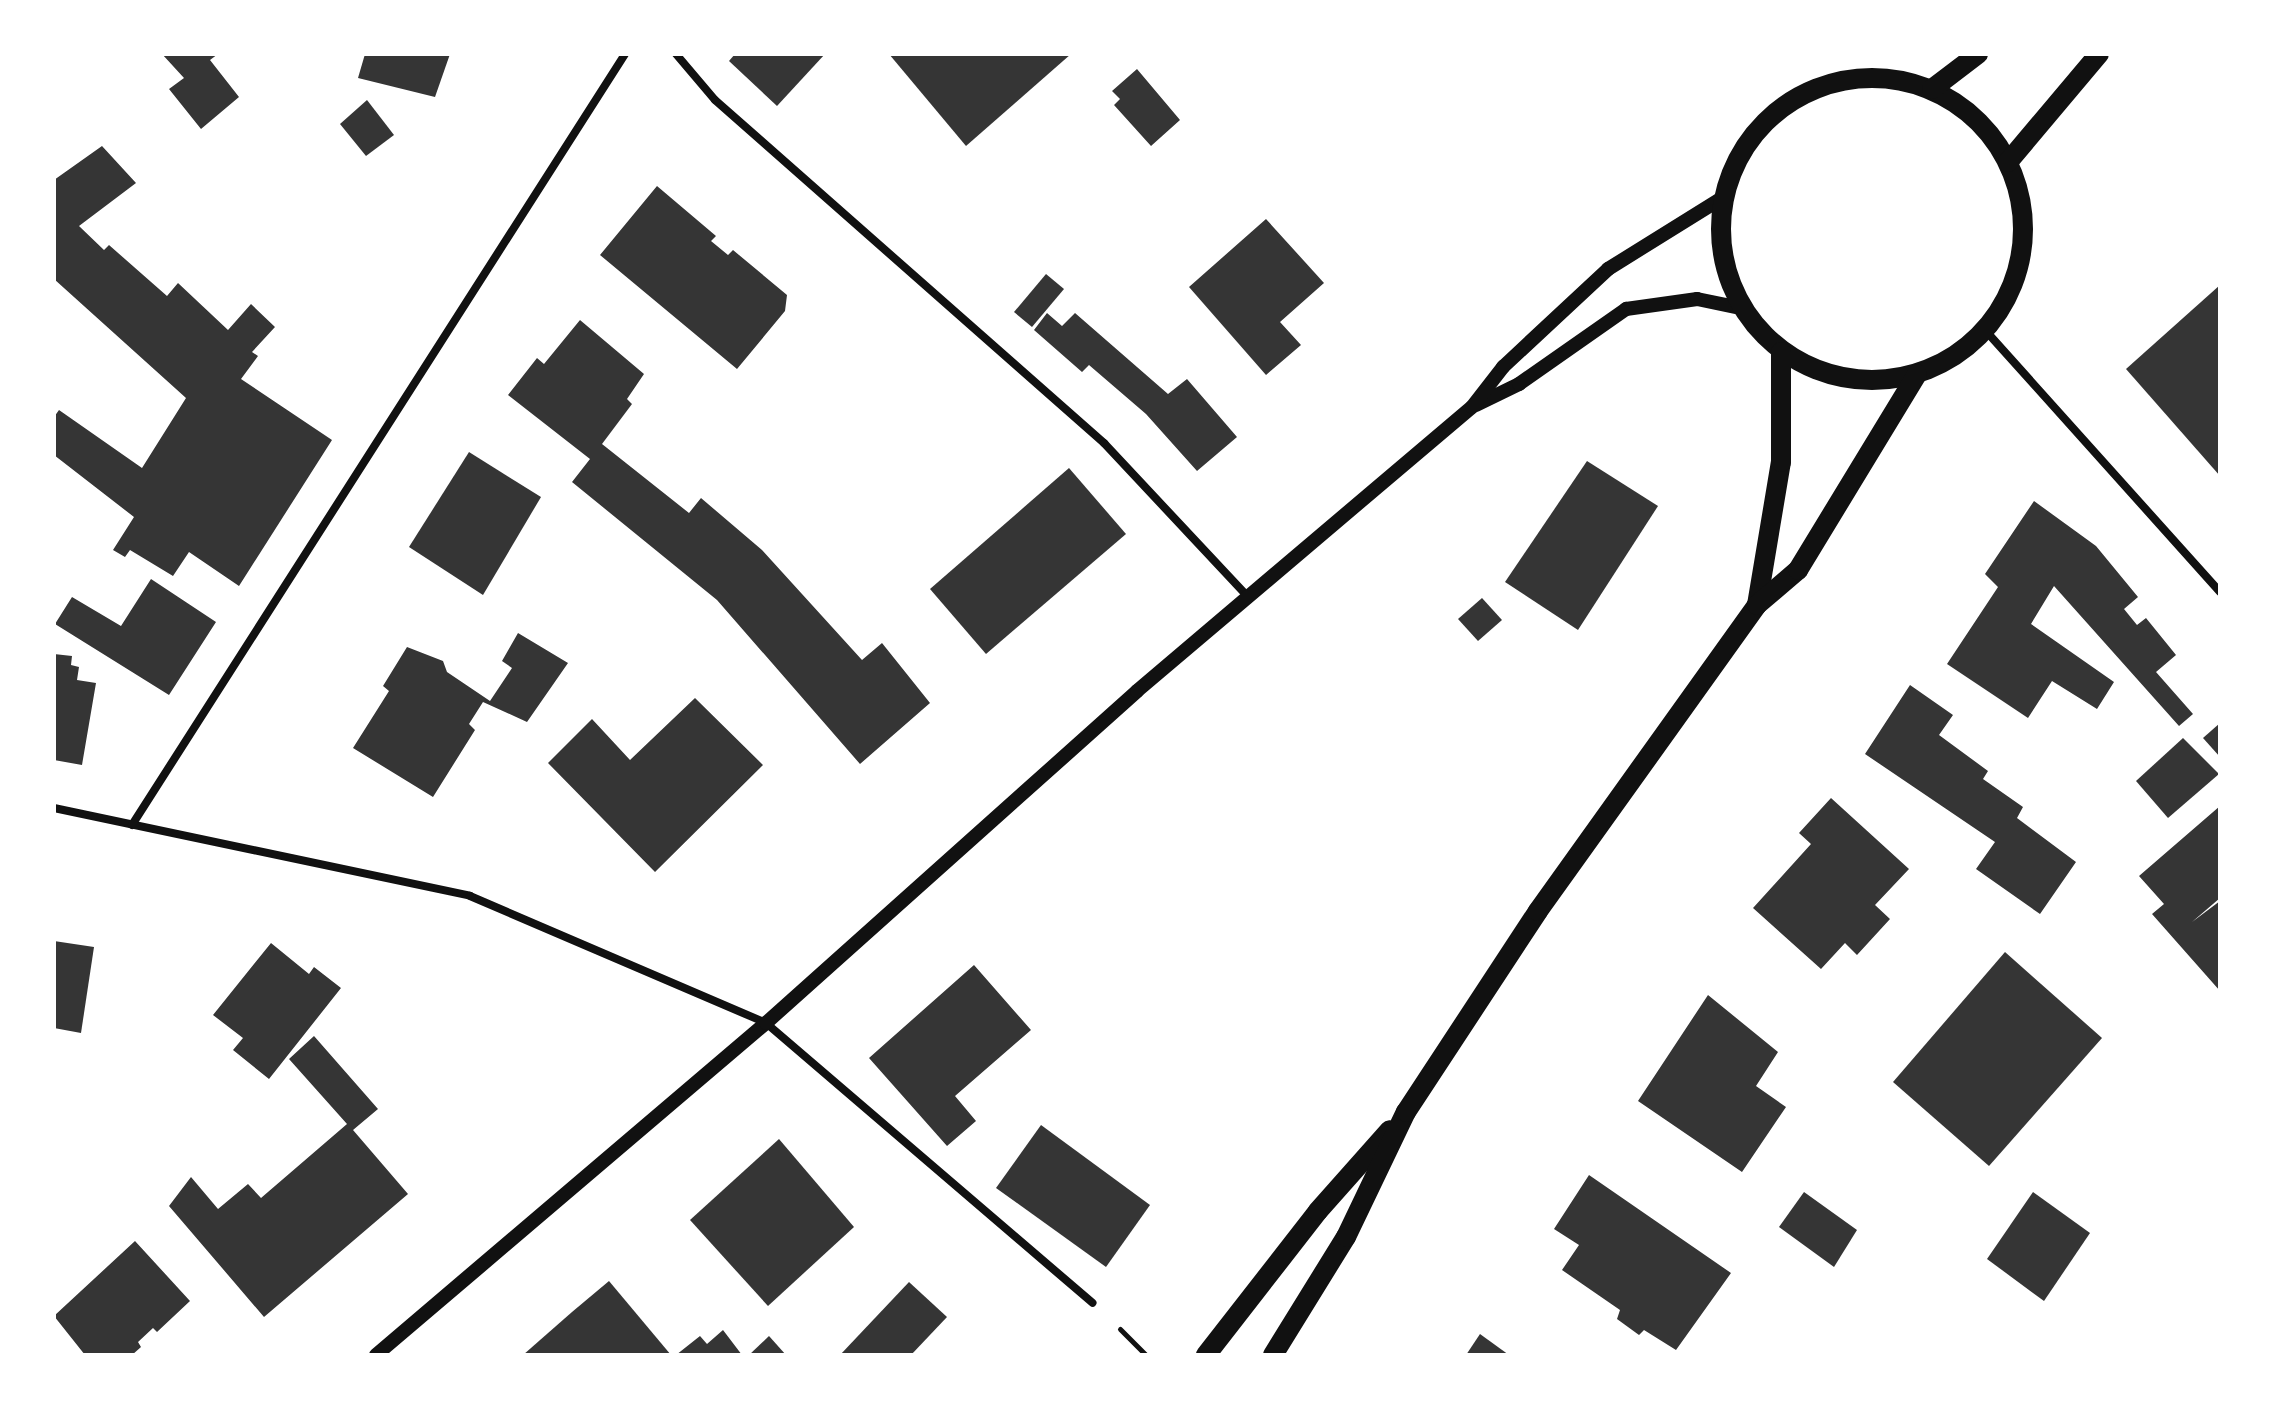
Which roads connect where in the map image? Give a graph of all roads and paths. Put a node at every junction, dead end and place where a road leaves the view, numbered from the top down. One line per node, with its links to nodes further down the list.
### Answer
1 (625, 54): 17 (street)
2 (676, 54): 14 (street)
3 (1978, 54): 5 (main road)
4 (2099, 54): 6 (main road)
5 (1932, 89): 6 (main road); 7 (main road)
6 (2008, 162): 9 (main road)
7 (1722, 198): 8 (main road); 12 (street)
8 (1741, 308): 10 (main road); 12 (street)
9 (1985, 330): 11 (main road); 13 (street)
10 (1781, 352): 11 (main road); 15 (main road)
11 (1917, 374): 15 (main road)
12 (1472, 407): 14 (street)
13 (2220, 592)
14 (1248, 597): 18 (street)
15 (1757, 605): 19 (main road)
16 (54, 808): 17 (street)
17 (132, 825): 18 (street)
18 (766, 1023): 20 (street); 21 (street)
19 (1406, 1112): 22 (main road); 23 (main road)
20 (1093, 1303)
21 (376, 1355)
22 (1206, 1355)
23 (1273, 1355)

